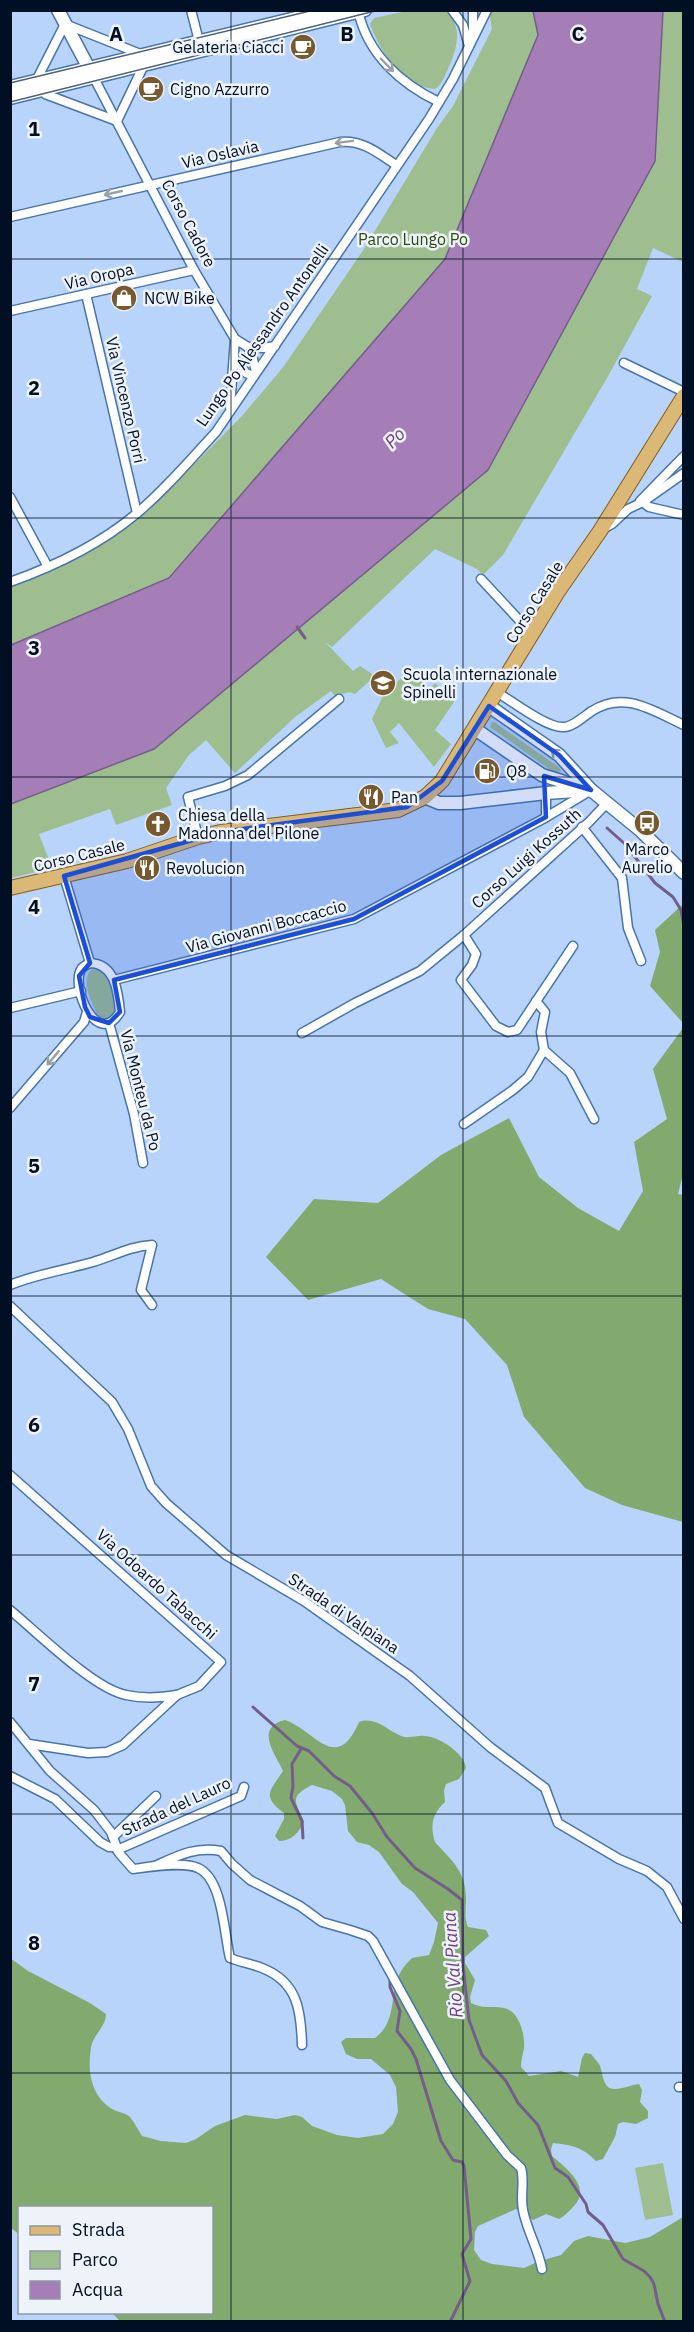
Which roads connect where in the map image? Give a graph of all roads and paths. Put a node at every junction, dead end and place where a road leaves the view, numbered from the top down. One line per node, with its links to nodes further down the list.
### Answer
1 (58, 10): 8 (main road, Corso Cadore)
2 (191, 10): 10 (street)
3 (329, 10): 10 (main road)
4 (452, 10): 11 (street)
5 (472, 10): 9 (street, Lungo Po Alessandro Antonelli)
6 (487, 10): 9 (street, Lungo Po Alessandro Antonelli)
7 (360, 11): 10 (main road); 17 (street, one-way to 17)
8 (65, 24): 12 (street); 13 (main road, Corso Cadore); 14 (street)
9 (472, 37): 11 (street, Lungo Po Alessandro Antonelli)
10 (201, 46): 12 (main road)
11 (469, 46): 17 (street, Lungo Po Alessandro Antonelli)
12 (140, 61): 13 (main road); 18 (street)
13 (91, 73): 14 (main road); 18 (street, Corso Cadore)
14 (41, 86): 15 (main road); 16 (main road); 18 (street)
15 (10, 87)
16 (10, 98)
17 (439, 102): 19 (street, Lungo Po Alessandro Antonelli)
18 (117, 121): 20 (street, Corso Cadore)
19 (396, 165): 20 (street, Via Oslavia, one-way to 20); 26 (street, Lungo Po Alessandro Antonelli)
20 (150, 184): 21 (street, Via Oslavia, one-way to 21); 22 (street, Corso Cadore)
21 (10, 217)
22 (194, 270): 23 (street, Via Oropa); 25 (street, Corso Cadore)
23 (86, 294): 24 (street, Via Oropa); 37 (street, Via Vincenzo Porri)
24 (10, 311)
25 (235, 339): 27 (street, Corso Cadore); 28 (street)
26 (275, 346): 27 (street); 30 (street, Lungo Po Alessandro Antonelli)
27 (248, 347): 30 (street)
28 (234, 358): 30 (street); 32 (street)
29 (624, 363): 31 (street)
30 (254, 374): 32 (street, Lungo Po Alessandro Antonelli)
31 (684, 394): 39 (main road, Corso Casale)
32 (230, 411): 37 (street, Lungo Po Alessandro Antonelli)
33 (684, 456): 36 (street)
34 (684, 473): 36 (street)
35 (10, 497): 40 (street)
36 (641, 502): 38 (street); 39 (street)
37 (137, 513): 40 (street, Lungo Po Alessandro Antonelli)
38 (684, 515)
39 (600, 531): 43 (main road, Corso Casale)
40 (48, 567): 42 (street, Lungo Po Alessandro Antonelli)
41 (482, 579): 43 (street)
42 (10, 582)
43 (533, 634): 44 (main road, Corso Casale)
44 (498, 693): 46 (main road, Corso Casale); 47 (street)
45 (339, 699): 56 (street)
46 (489, 706): 48 (main road, Corso Casale); 50 (main road, one-way to 46)
47 (684, 725)
48 (475, 729): 49 (main road); 52 (main road, Corso Casale)
49 (535, 771): 50 (main road); 51 (main road)
50 (591, 790): 51 (main road); 53 (main road); 54 (street, Via Giovanni Boccaccio)
51 (546, 793): 52 (main road); 54 (street)
52 (425, 797): 56 (main road, Corso Casale)
53 (608, 802): 55 (street, Corso Luigi Kossuth); 57 (main road)
54 (546, 817): 64 (street, Via Giovanni Boccaccio)
55 (582, 827): 60 (street, Corso Luigi Kossuth); 62 (street)
56 (198, 837): 58 (main road, Corso Casale)
57 (684, 873)
58 (64, 876): 59 (main road, Corso Casale); 63 (street)
59 (10, 888)
60 (464, 935): 66 (street); 70 (street, Corso Luigi Kossuth)
61 (573, 946): 66 (street)
62 (641, 961)
63 (90, 963): 64 (street); 65 (street)
64 (114, 980): 69 (street)
65 (81, 991): 67 (street); 68 (street)
66 (536, 1001): 71 (street)
67 (10, 1008)
68 (87, 1012): 69 (street); 72 (street, one-way to 72)
69 (109, 1023): 75 (street, Via Monteu da Po)
70 (302, 1033)
71 (544, 1050): 73 (street); 74 (street)
72 (10, 1108)
73 (594, 1119)
74 (464, 1124)
75 (143, 1163)
76 (10, 1285): 77 (street)
77 (152, 1305)
78 (10, 1306): 90 (street, Strada di Valpiana)
79 (10, 1475): 81 (street, Via Odoardo Tabacchi)
80 (10, 1610): 81 (street)
81 (177, 1695): 83 (street, Via Odoardo Tabacchi)
82 (10, 1722): 83 (street, Strada del Lauro)
83 (29, 1744): 87 (street, Strada del Lauro)
84 (10, 1776): 88 (street, Strada del Lauro)
85 (244, 1787): 88 (street, Strada del Lauro)
86 (156, 1796): 87 (street, Strada del Lauro)
87 (113, 1837): 88 (street, Strada del Lauro)
88 (116, 1848): 89 (street, Strada del Lauro)
89 (155, 1866): 91 (street, Strada del Lauro); 92 (street, Strada del Lauro)
90 (684, 1919)
91 (302, 2045)
92 (542, 2269)

